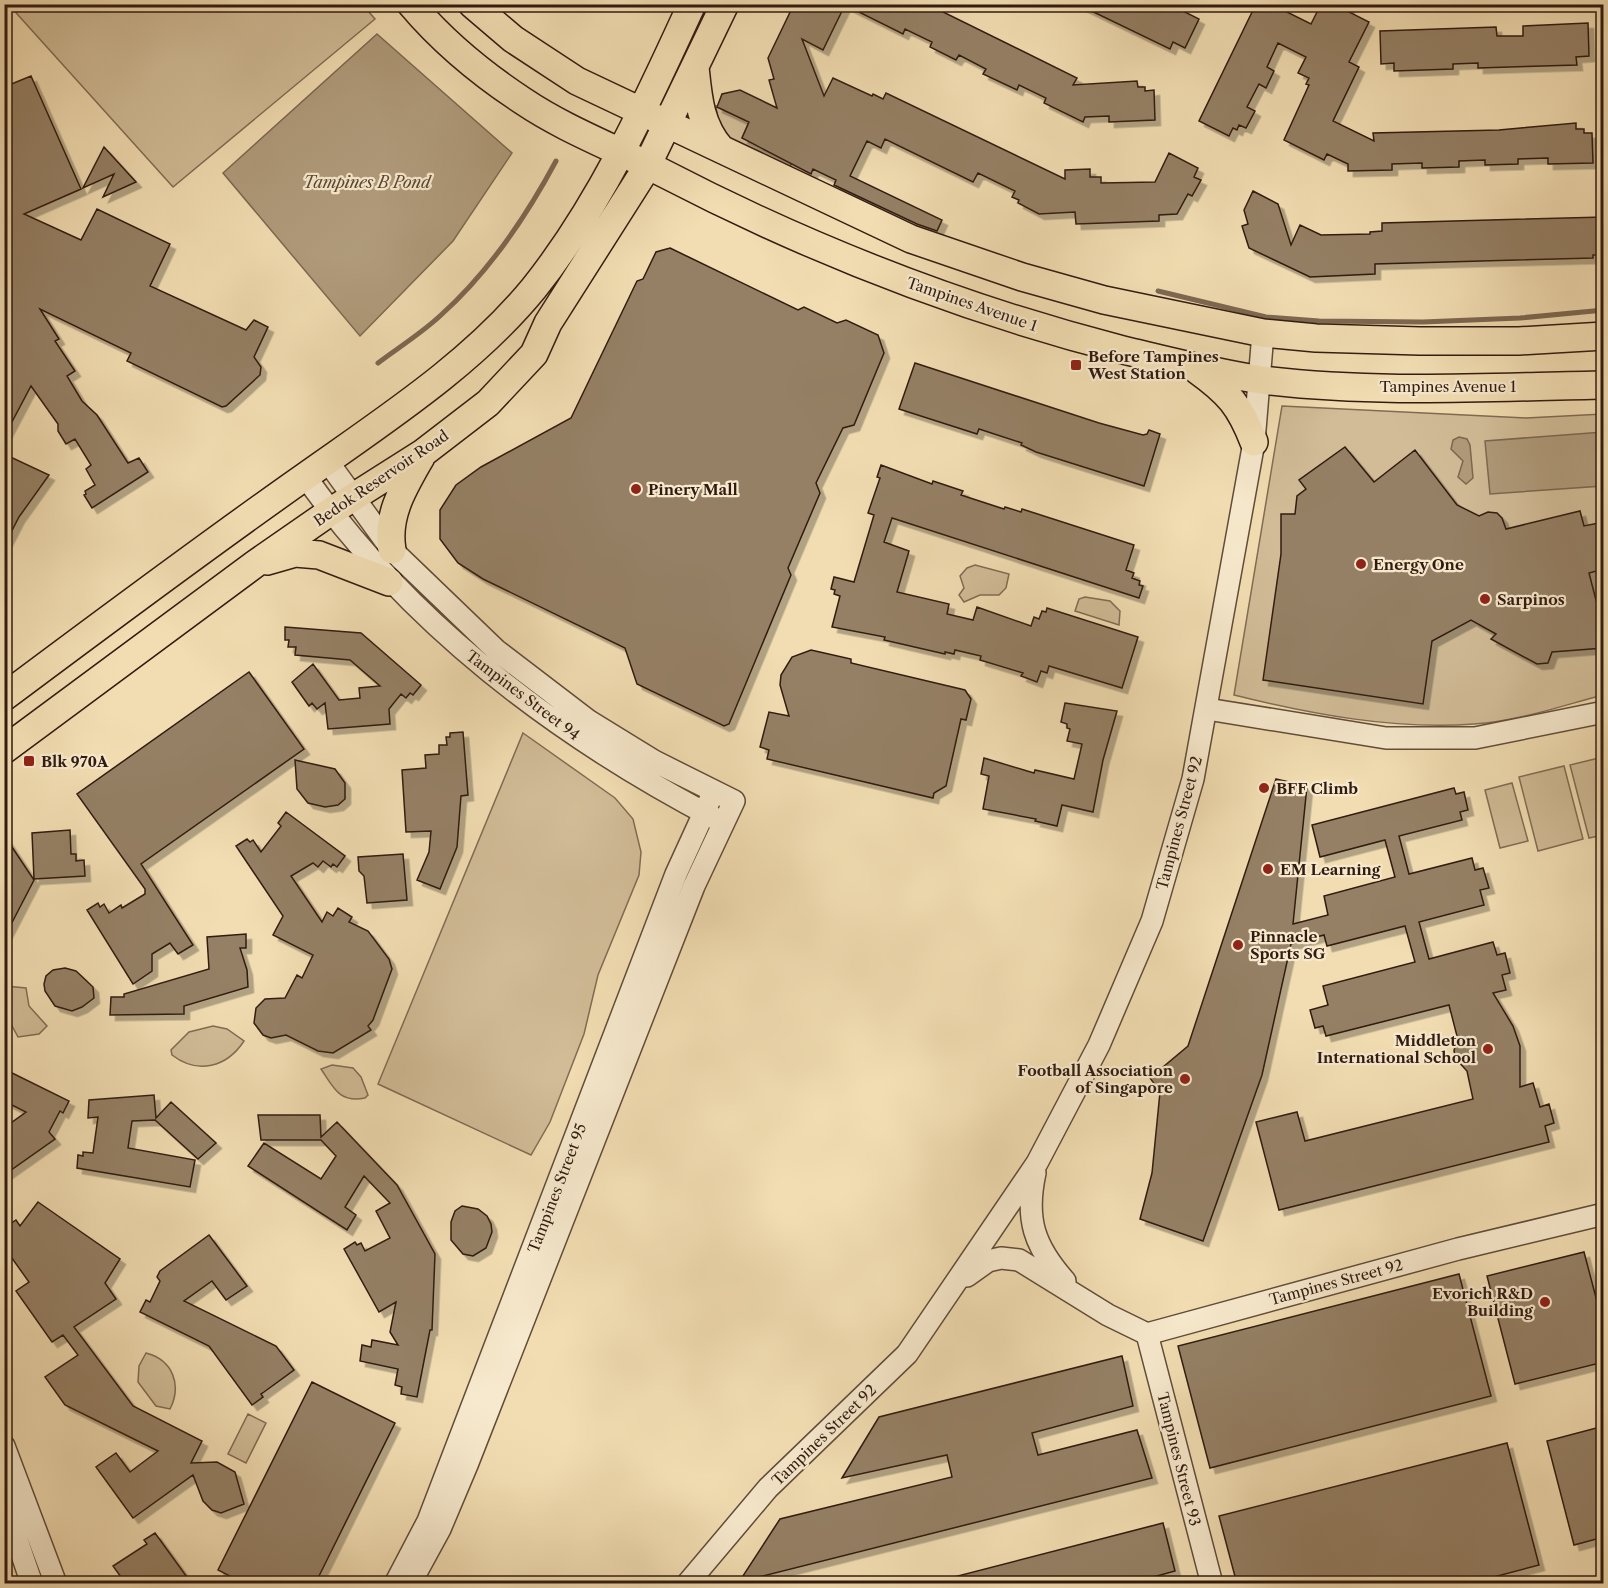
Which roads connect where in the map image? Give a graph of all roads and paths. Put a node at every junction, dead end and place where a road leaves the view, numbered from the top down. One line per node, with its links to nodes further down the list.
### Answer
1 (411, 4): 9 (main road, Tampines Avenue 1)
2 (472, 4): 6 (main road)
3 (692, 4): 6 (main road)
4 (725, 4): 5 (main road, Bedok Reservoir Road)
5 (695, 67): 7 (main road, Bedok Reservoir Road); 8 (main road)
6 (642, 111): 7 (main road); 9 (main road)
7 (668, 124): 8 (main road); 10 (main road, Bedok Reservoir Road)
8 (721, 149): 13 (main road)
9 (620, 152): 10 (main road, Tampines Avenue 1); 20 (main road)
10 (647, 165): 11 (main road, Tampines Avenue 1); 12 (main road, Bedok Reservoir Road)
11 (691, 188): 12 (main road); 15 (main road, Tampines Avenue 1)
12 (621, 209): 19 (main road, Bedok Reservoir Road)
13 (1263, 333): 14 (main road); 16 (street, Tampines Street 92)
14 (1604, 336)
15 (1191, 367): 16 (main road, Tampines Avenue 1); 18 (main road)
16 (1261, 380): 17 (main road, Tampines Avenue 1); 18 (street, Tampines Street 92)
17 (1604, 385)
18 (1254, 442): 28 (street, Tampines Street 92)
19 (423, 453): 22 (main road, Bedok Reservoir Road); 24 (main road)
20 (328, 462): 21 (main road); 22 (street, Tampines Street 94)
21 (305, 476): 23 (street, Tampines Street 94); 27 (main road)
22 (353, 499): 23 (main road, Bedok Reservoir Road); 24 (street, Tampines Street 94)
23 (330, 512): 25 (main road, Bedok Reservoir Road); 26 (street, Tampines Street 94)
24 (392, 550): 31 (street, Tampines Street 94)
25 (255, 564): 26 (main road); 30 (main road, Bedok Reservoir Road)
26 (389, 582): 33 (street, Tampines Street 94)
27 (4, 697)
28 (1207, 709): 29 (street); 34 (street, Tampines Street 92)
29 (1604, 712)
30 (4, 750)
31 (714, 791): 32 (street, Tampines Street 94); 33 (street, Tampines Street 95)
32 (734, 801): 33 (street, Tampines Street 95)
33 (715, 818): 43 (street, Tampines Street 95); 44 (street, Tampines Street 95)
34 (1037, 1163): 36 (street, Tampines Street 92); 37 (street, Tampines Street 92)
35 (1604, 1214): 38 (street, Tampines Street 92)
36 (957, 1284): 37 (street, Tampines Street 92); 45 (street, Tampines Street 92)
37 (1078, 1295): 38 (street, Tampines Street 92)
38 (1147, 1334): 46 (street, Tampines Street 93)
39 (4, 1446): 42 (street)
40 (4, 1502): 41 (street)
41 (32, 1584)
42 (56, 1584)
43 (395, 1584)
44 (410, 1584)
45 (687, 1584)
46 (1212, 1584)

